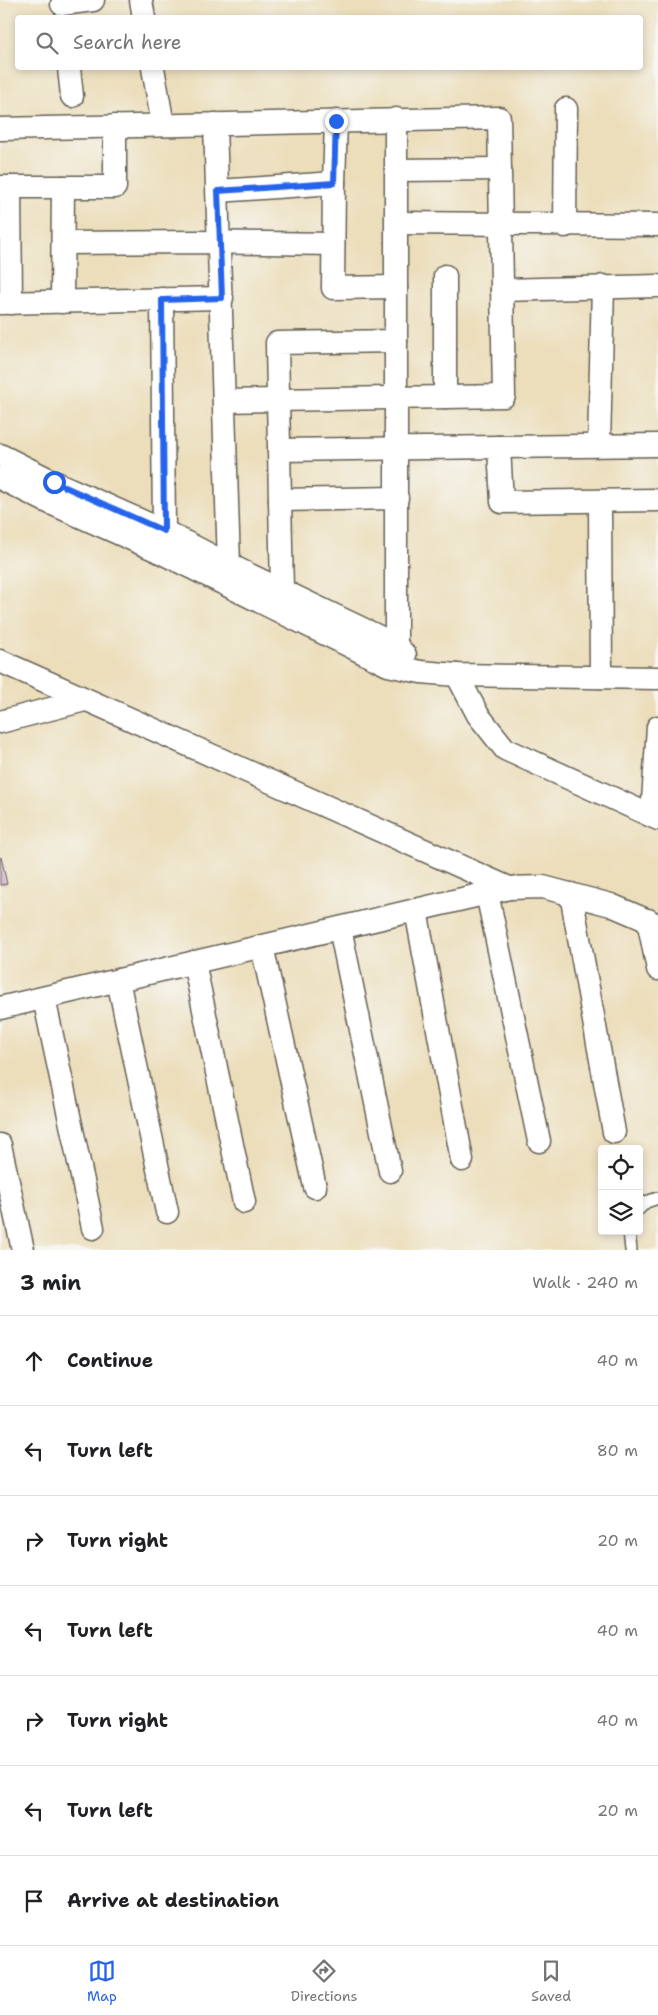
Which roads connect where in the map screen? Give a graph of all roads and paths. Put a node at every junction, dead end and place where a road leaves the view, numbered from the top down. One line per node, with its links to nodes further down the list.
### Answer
1 (93, 0): 3 (street)
2 (141, 0): 4 (street)
3 (63, 7)
4 (144, 15)
5 (69, 70): 7 (street)
6 (153, 70): 12 (street)
7 (72, 96)
8 (566, 109): 24 (street)
9 (396, 119): 10 (street); 15 (street); 16 (street)
10 (336, 121): 11 (street); 17 (street)
11 (215, 124): 12 (street); 20 (street)
12 (163, 125): 13 (street)
13 (115, 126): 14 (street); 19 (street)
14 (0, 129)
15 (500, 169): 16 (street); 22 (street)
16 (396, 170): 21 (street)
17 (334, 183): 20 (street); 27 (street)
18 (5, 187): 19 (street); 36 (street)
19 (63, 187): 26 (street)
20 (218, 191): 25 (street)
21 (396, 223): 22 (street); 31 (street)
22 (501, 225): 24 (street); 32 (street)
23 (658, 225): 24 (street)
24 (566, 226)
25 (220, 242): 26 (street); 27 (street); 33 (street)
26 (63, 243): 35 (street)
27 (334, 244): 31 (street)
28 (445, 276): 38 (street)
29 (604, 286): 30 (street); 32 (street); 42 (street)
30 (658, 286)
31 (396, 287): 37 (street)
32 (502, 290): 38 (street)
33 (222, 298): 34 (street); 40 (street)
34 (162, 300): 35 (street); 53 (street)
35 (62, 302): 36 (street)
36 (6, 303)
37 (396, 341): 39 (street); 41 (street)
38 (445, 397): 39 (street)
39 (396, 398): 41 (street); 45 (street)
40 (225, 401): 41 (street); 54 (street)
41 (278, 401): 46 (street)
42 (598, 445): 43 (street); 44 (street)
43 (658, 445)
44 (499, 447): 45 (street); 52 (street)
45 (396, 448): 46 (street); 49 (street)
46 (279, 450): 50 (street)
47 (0, 455): 53 (street)
48 (0, 478): 58 (street)
49 (396, 498): 50 (street); 56 (street)
50 (280, 500): 55 (street)
51 (658, 500): 52 (street)
52 (600, 501): 60 (street)
53 (164, 531): 54 (street)
54 (229, 565): 55 (street)
55 (282, 589): 56 (street)
56 (396, 646): 58 (street)
57 (0, 661): 62 (street)
58 (421, 672): 59 (street)
59 (457, 675): 60 (street); 65 (street)
60 (601, 677): 61 (street)
61 (658, 678)
62 (85, 700): 63 (street); 66 (street)
63 (0, 722)
64 (658, 727): 65 (street)
65 (655, 817)
66 (498, 891): 67 (street); 68 (street); 78 (street)
67 (571, 894): 69 (street); 77 (street)
68 (416, 910): 70 (street); 80 (street)
69 (653, 922): 73 (street)
70 (340, 928): 71 (street); 81 (street)
71 (262, 946): 72 (street); 82 (street)
72 (194, 962): 74 (street); 84 (street)
73 (658, 969)
74 (118, 980): 75 (street); 86 (street)
75 (44, 998): 76 (street); 87 (street)
76 (0, 1008)
77 (614, 1132)
78 (539, 1141)
79 (0, 1145): 89 (street)
80 (462, 1160)
81 (390, 1171)
82 (315, 1187)
83 (658, 1198): 85 (lane)
84 (244, 1202)
85 (643, 1205)
86 (167, 1212)
87 (93, 1228)
88 (629, 1235): 90 (lane)
89 (22, 1250)
90 (631, 1250)

